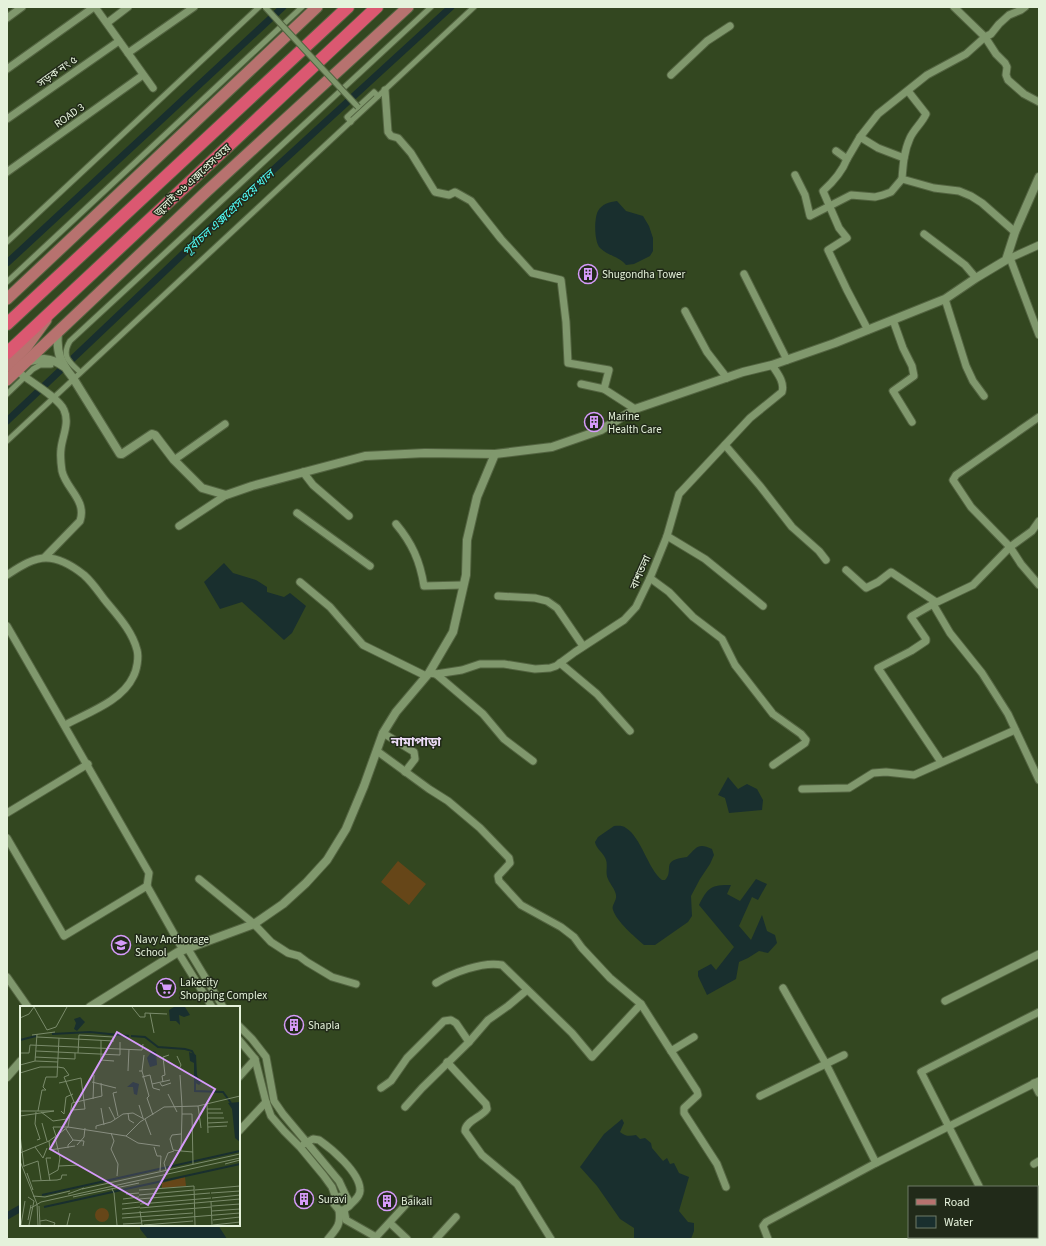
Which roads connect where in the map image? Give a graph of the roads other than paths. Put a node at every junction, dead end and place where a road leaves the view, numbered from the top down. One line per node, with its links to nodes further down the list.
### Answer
1 (22, 7): 16 (street)
2 (95, 7): 17 (street); 22 (street)
3 (128, 7): 17 (street)
4 (194, 7): 21 (street)
5 (260, 7): 44 (street)
6 (265, 7): 30 (street, bridge)
7 (302, 7): 49 (street)
8 (317, 7): 50 (main road)
9 (348, 7): 56 (highway, জুলাই ৩৬ এক্সপ্রেসওয়ে)
10 (377, 7): 54 (highway, জুলাই ৩৬ এক্সপ্রেসওয়ে)
11 (408, 7): 58 (main road)
12 (431, 7): 67 (street)
13 (474, 7): 26 (street)
14 (954, 7): 19 (street)
15 (1026, 7): 19 (street)
16 (7, 18)
17 (107, 23): 20 (street)
18 (730, 26): 24 (street)
19 (985, 36): 27 (street); 29 (street)
20 (119, 41): 21 (street); 31 (street, সড়ক নং ৫)
21 (128, 53): 23 (street)
22 (7, 69)
23 (143, 75): 25 (street); 37 (street, ROAD 3)
24 (670, 75)
25 (152, 88)
26 (385, 90): 28 (street); 71 (street)
27 (908, 91): 33 (street); 35 (street)
28 (378, 96): 30 (street); 32 (street)
29 (1039, 102)
30 (358, 107): 32 (street)
31 (7, 119)
32 (351, 122): 67 (street)
33 (860, 137): 35 (street); 36 (street)
34 (836, 150): 36 (street)
35 (904, 158): 40 (street)
36 (847, 159): 41 (street)
37 (7, 172)
38 (795, 175): 41 (street)
39 (1039, 178): 42 (street)
40 (902, 179): 41 (street); 42 (street)
41 (831, 206): 57 (street)
42 (1015, 232): 46 (street)
43 (924, 234): 48 (street)
44 (7, 242)
45 (1039, 245): 46 (street)
46 (1008, 259): 48 (street); 59 (street)
47 (744, 274): 61 (street)
48 (976, 278): 51 (street)
49 (7, 282)
50 (11, 296): 52 (main road)
51 (945, 299): 55 (street); 73 (street)
52 (7, 304)
53 (685, 311): 68 (street)
54 (52, 312): 60 (highway, জুলাই ৩৬ এক্সপ্রেসওয়ে); 65 (main road)
55 (894, 320): 57 (street); 76 (street)
56 (7, 324)
57 (868, 330): 61 (street)
58 (58, 333): 62 (main road); 66 (street)
59 (1039, 335)
60 (7, 354)
61 (787, 360): 64 (street)
62 (27, 362): 65 (main road); 66 (street)
63 (51, 365): 72 (street)
64 (772, 365): 68 (street); 79 (street, বাশতলা)
65 (12, 368): 69 (main road); 91 (street)
66 (65, 368): 67 (street)
67 (76, 375): 78 (street); 81 (street)
68 (728, 378): 74 (street)
69 (7, 380)
70 (581, 384): 71 (street)
71 (604, 389): 74 (street)
72 (7, 394)
73 (984, 396)
74 (635, 409): 80 (street)
75 (1039, 417): 90 (street)
76 (912, 422)
77 (225, 424): 81 (street)
78 (7, 441)
79 (725, 445): 89 (street, বাশতলা); 92 (street)
80 (495, 454): 82 (street); 98 (street)
81 (174, 460): 83 (street)
82 (304, 472): 83 (street); 85 (street)
83 (226, 495): 88 (street)
84 (297, 513): 93 (street)
85 (349, 516)
86 (1039, 521): 90 (street)
87 (396, 524): 98 (street)
88 (179, 526)
89 (667, 536): 96 (street, বাশতলা); 102 (street)
90 (1010, 547): 99 (street); 101 (street)
91 (45, 558): 95 (street); 107 (street)
92 (826, 560)
93 (370, 566)
94 (846, 570): 101 (street)
95 (7, 575)
96 (650, 578): 104 (street, বাশতলা); 115 (street)
97 (300, 582): 106 (street)
98 (464, 585): 106 (street)
99 (1039, 585)
100 (498, 596): 104 (street)
101 (934, 603): 108 (street); 113 (street)
102 (763, 606)
103 (7, 626): 107 (street)
104 (583, 646): 105 (street, বাশতলা)
105 (560, 662): 106 (street, বাশতলা); 109 (street)
106 (430, 675): 110 (street); 112 (street)
107 (65, 725): 114 (street)
108 (1015, 730): 113 (street); 117 (street)
109 (630, 731)
110 (383, 733): 111 (street); 116 (street)
111 (376, 751): 116 (street); 123 (street)
112 (533, 761)
113 (941, 762): 118 (street)
114 (88, 764): 119 (street); 122 (street)
115 (773, 765)
116 (405, 772): 132 (street)
117 (1039, 780)
118 (802, 789)
119 (7, 813)
120 (7, 838): 122 (street)
121 (199, 880): 123 (street)
122 (147, 886): 124 (street)
123 (254, 924): 124 (street); 127 (street)
124 (183, 950): 134 (street); 135 (street); 136 (street)
125 (1039, 954): 131 (street)
126 (7, 977): 133 (street)
127 (356, 984)
128 (436, 984): 130 (street)
129 (783, 988): 147 (street)
130 (527, 990): 132 (street); 141 (street)
131 (945, 1001)
132 (641, 1004): 142 (street)
133 (27, 1006)
134 (92, 1006)
135 (211, 1006)
136 (222, 1006)
137 (1039, 1012): 158 (street)
138 (240, 1029): 148 (street)
139 (694, 1037): 142 (street)
140 (240, 1041): 144 (street)
141 (469, 1042): 146 (street); 153 (street)
142 (671, 1051): 164 (street)
143 (844, 1054): 147 (street)
144 (255, 1059): 149 (street); 151 (street)
145 (20, 1062): 150 (street)
146 (447, 1062): 157 (street); 175 (street)
147 (826, 1064): 155 (street); 162 (street)
148 (269, 1075): 151 (street); 160 (street)
149 (240, 1076)
150 (7, 1077)
151 (259, 1077): 156 (street)
152 (1036, 1082): 154 (street); 158 (street)
153 (381, 1088)
154 (1039, 1093)
155 (760, 1096)
156 (266, 1102): 159 (street); 161 (street)
157 (405, 1107)
158 (948, 1126): 162 (street); 163 (street)
159 (240, 1130)
160 (307, 1142): 161 (street); 165 (street); 168 (street)
161 (300, 1147): 166 (street)
162 (876, 1164): 176 (street)
163 (979, 1186)
164 (726, 1187)
165 (346, 1196): 166 (street); 168 (street)
166 (336, 1198): 168 (street)
167 (411, 1199): 170 (street)
168 (344, 1209): 171 (street); 172 (street)
169 (456, 1217): 174 (street)
170 (390, 1223): 171 (street); 173 (street)
171 (376, 1238)
172 (328, 1239)
173 (407, 1239)
174 (436, 1239)
175 (551, 1239)
176 (768, 1239)

